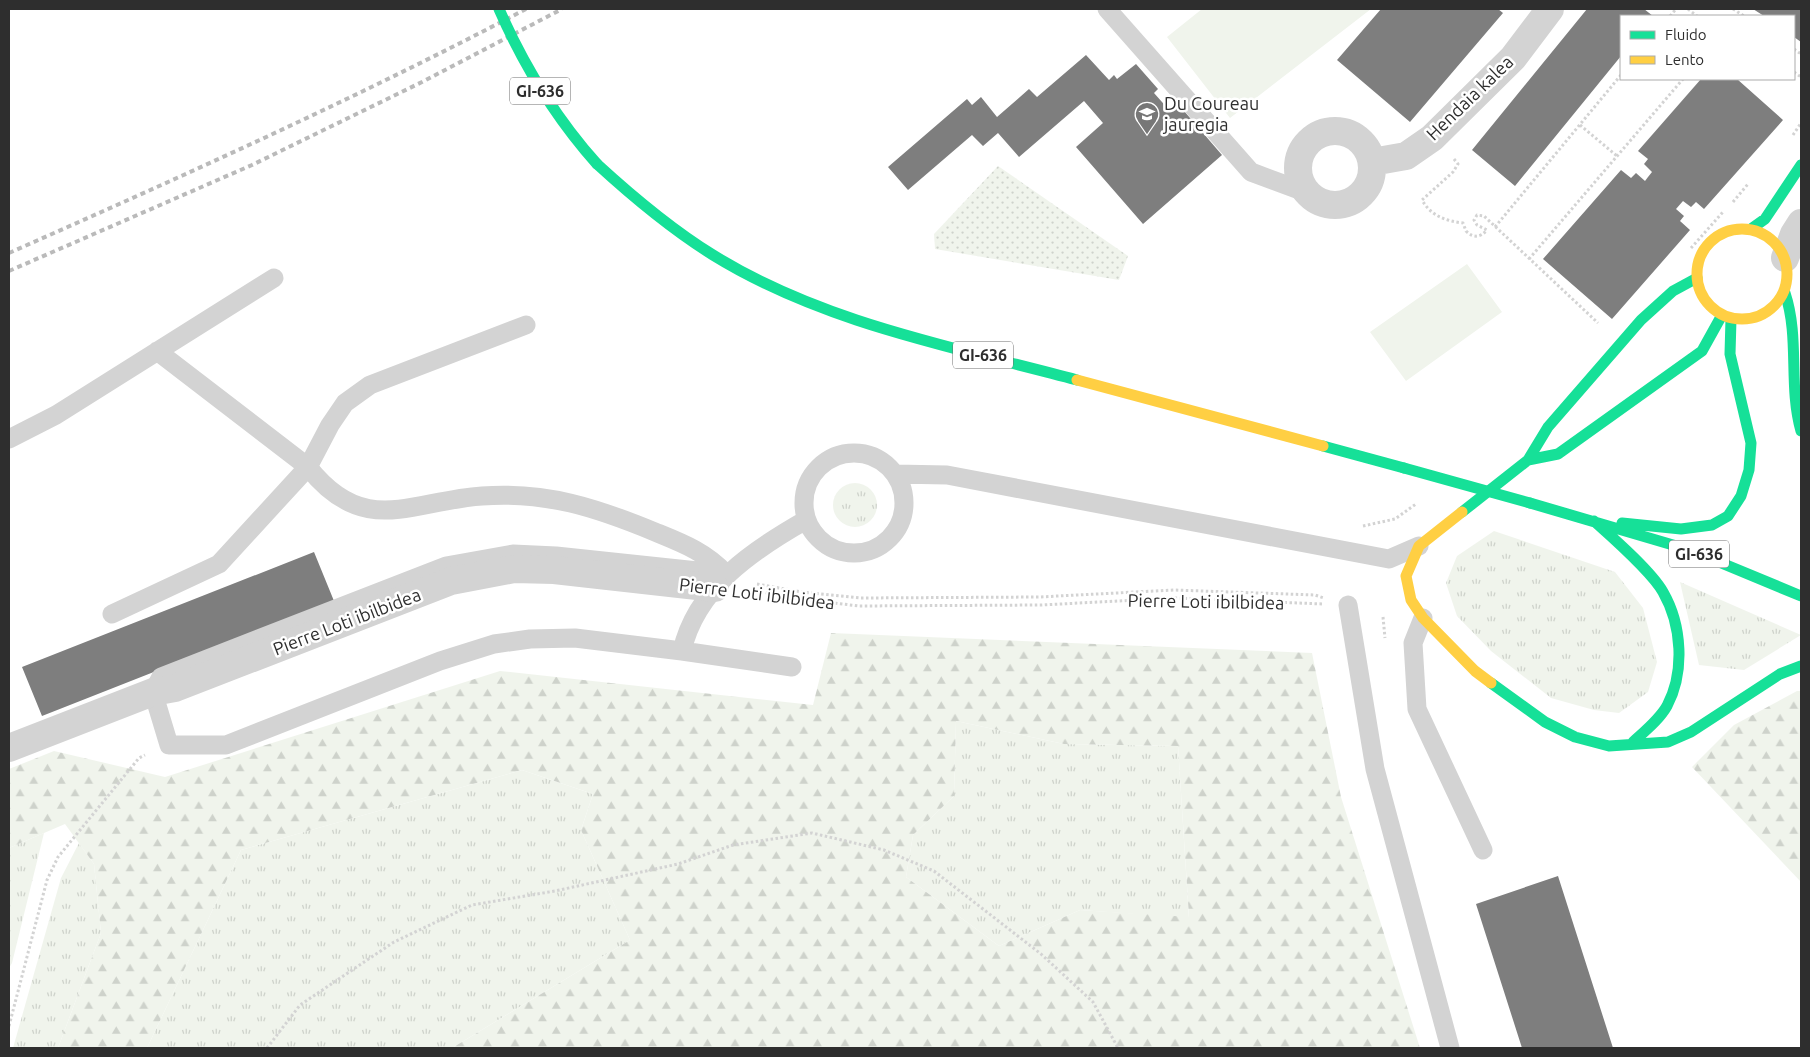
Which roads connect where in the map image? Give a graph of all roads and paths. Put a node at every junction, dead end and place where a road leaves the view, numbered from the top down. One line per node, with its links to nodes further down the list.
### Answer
1 (499, 9): 30 (street, GI-636, bridge)
2 (1107, 9): 11 (lane)
3 (1550, 9): 8 (street, Hendaia kalea)
4 (1620, 76): 6 (path)
5 (1682, 80): 7 (path)
6 (1580, 125): 7 (path); 13 (path)
7 (1617, 156): 16 (path)
8 (1372, 162): 11 (street); 11 (street)
9 (1458, 164): 13 (path)
10 (1801, 165): 14 (street)
11 (1306, 192)
12 (1801, 223): 15 (street)
13 (1495, 227): 16 (path)
14 (1751, 229): 15 (street); 18 (street)
15 (1786, 258): 19 (street)
16 (1529, 259): 22 (path)
17 (274, 278): 23 (lane)
18 (1697, 278): 20 (street); 26 (street)
19 (1785, 292): 20 (street); 24 (street)
20 (1727, 317): 26 (street); 30 (street)
21 (526, 325): 27 (lane)
22 (1602, 326)
23 (157, 352): 25 (lane); 27 (lane)
24 (1801, 431)
25 (9, 439)
26 (1528, 460): 31 (street)
27 (308, 467): 32 (lane); 35 (lane)
28 (895, 474): 29 (lane); 29 (lane); 31 (lane)
29 (806, 520): 32 (lane)
30 (1594, 521): 33 (street, GI-636); 41 (street)
31 (1419, 546): 36 (street)
32 (721, 581): 34 (path, Pierre Loti ibilbidea); 37 (lane); 40 (street, Pierre Loti ibilbidea)
33 (1801, 596)
34 (1348, 605): 48 (lane)
35 (112, 614)
36 (1423, 618): 41 (street); 44 (lane)
37 (682, 651): 39 (lane); 42 (lane)
38 (1801, 666): 41 (street)
39 (792, 667)
40 (153, 692): 42 (lane); 43 (street, Pierre Loti ibilbidea)
41 (1633, 742)
42 (169, 745): 45 (path)
43 (9, 748)
44 (1483, 850)
45 (9, 1026)
46 (267, 1048): 47 (path)
47 (1118, 1048)
48 (1450, 1048)

